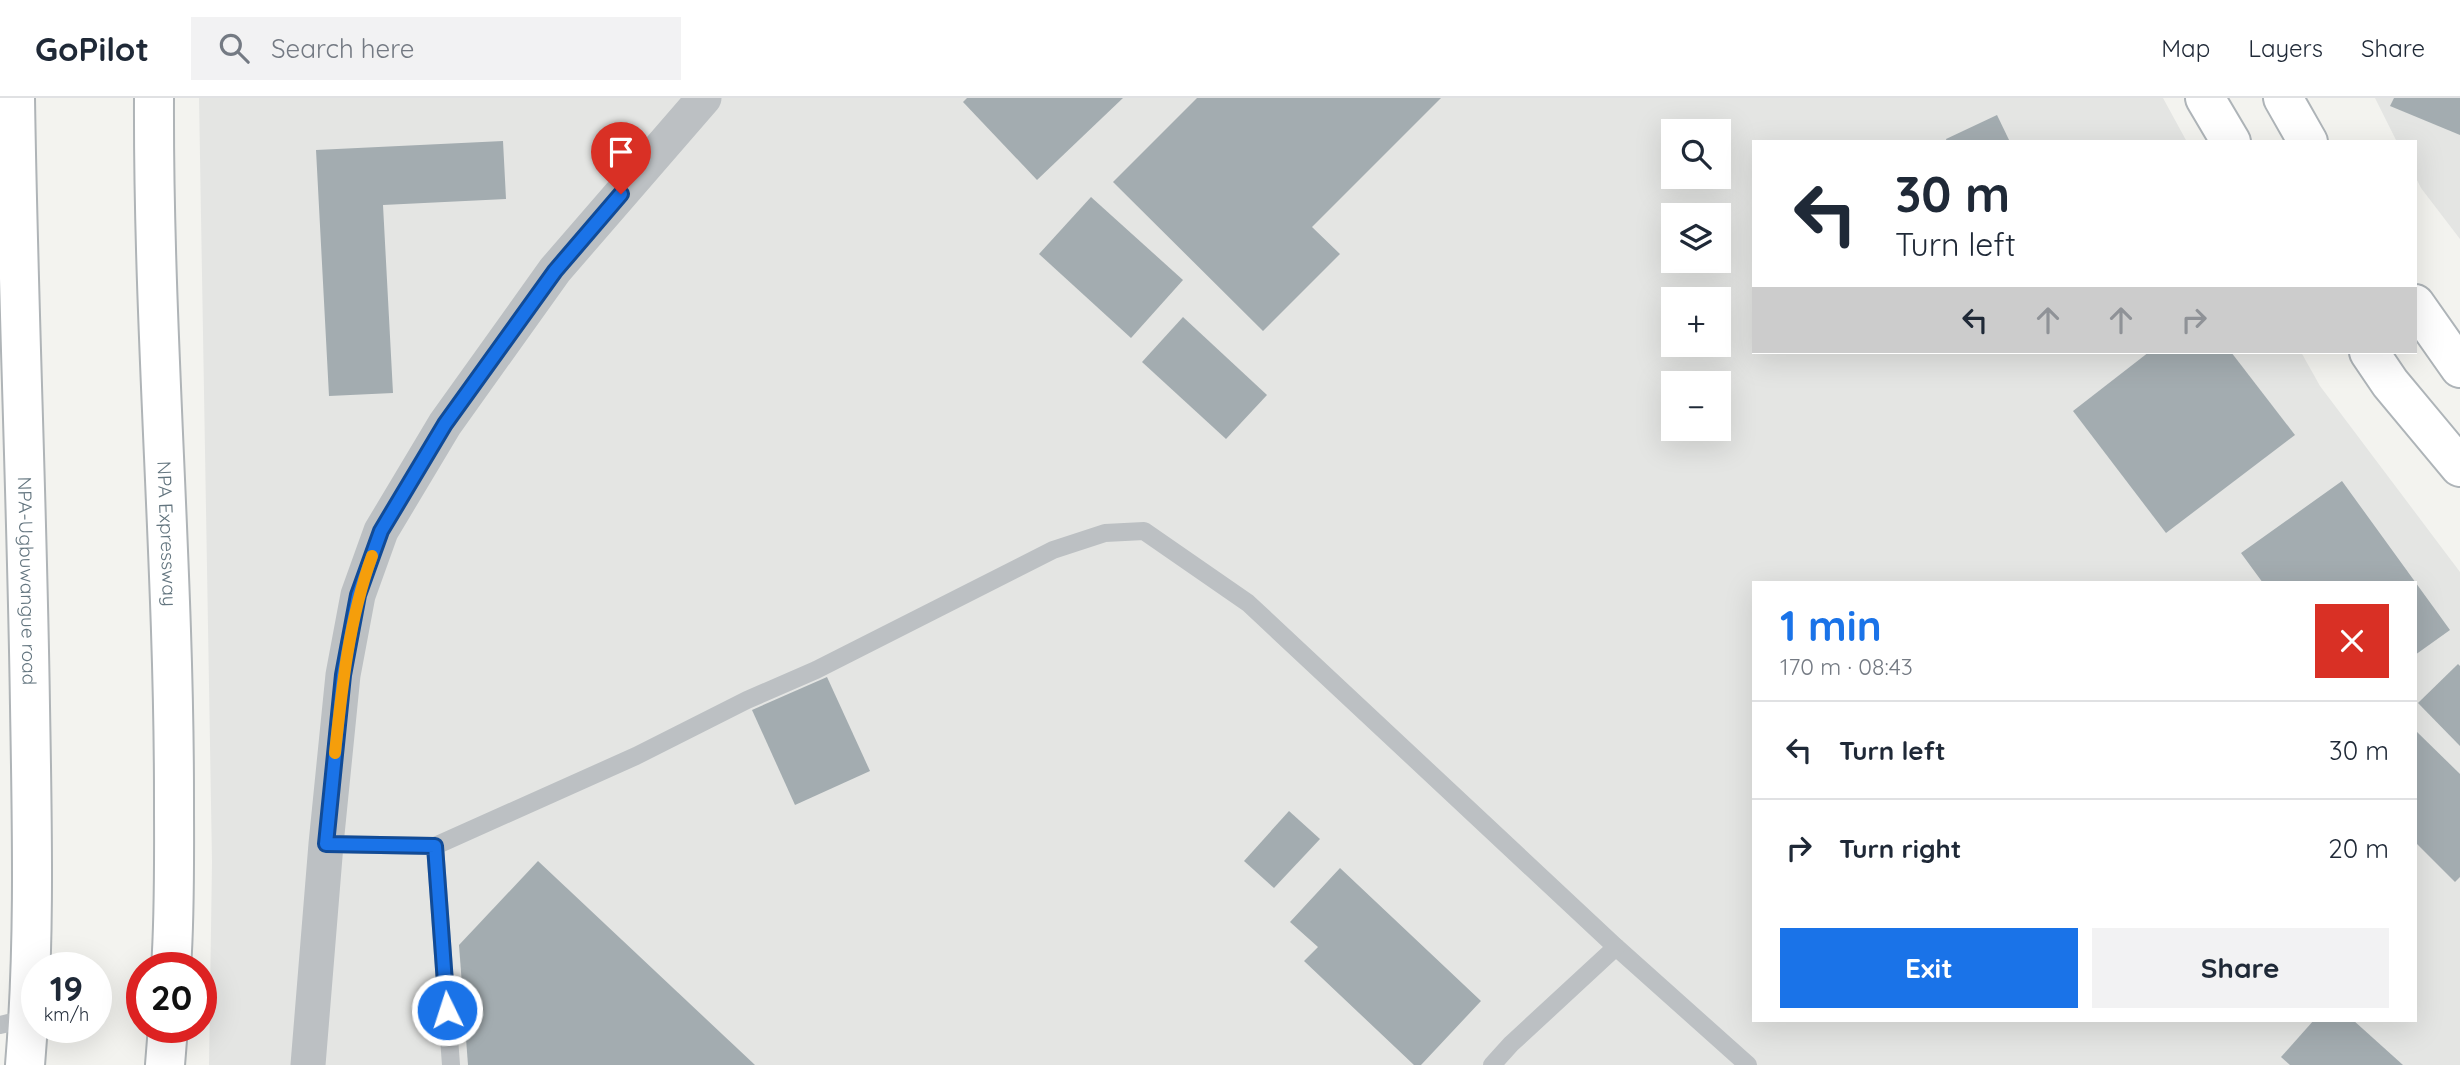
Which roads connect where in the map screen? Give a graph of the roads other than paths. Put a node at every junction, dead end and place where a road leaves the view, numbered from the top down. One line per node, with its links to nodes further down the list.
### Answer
1 (15, 98): 16 (main road, NPA-Ugbuwangue road)
2 (154, 98): 15 (main road, NPA Expressway)
3 (704, 98): 12 (street)
4 (2205, 98): 6 (main road)
5 (2283, 98): 7 (main road)
6 (2230, 140)
7 (2307, 140)
8 (2417, 307): 10 (main road)
9 (2370, 354): 11 (main road)
10 (2460, 368)
11 (2460, 467)
12 (326, 844): 13 (lane); 20 (street)
13 (435, 846): 14 (lane); 21 (lane)
14 (1616, 947): 22 (lane); 23 (lane)
15 (172, 952)
16 (15, 1022): 18 (main road, NPA-Ugbuwangue road)
17 (167, 1043): 19 (main road)
18 (25, 1065)
19 (165, 1065)
20 (309, 1065)
21 (451, 1065)
22 (1492, 1065)
23 (1748, 1065)

